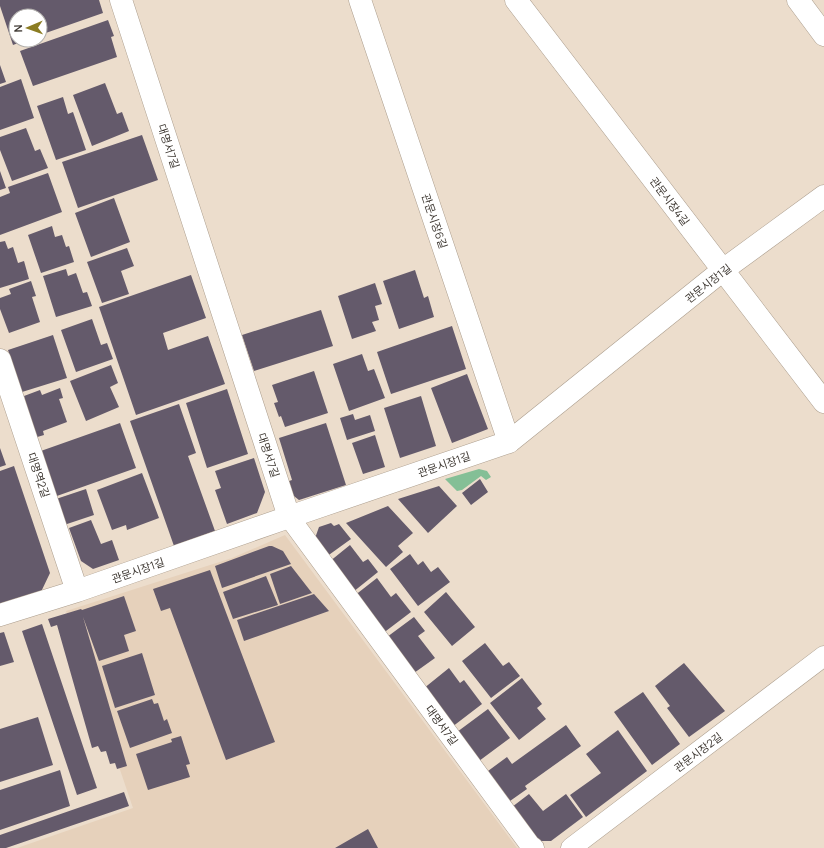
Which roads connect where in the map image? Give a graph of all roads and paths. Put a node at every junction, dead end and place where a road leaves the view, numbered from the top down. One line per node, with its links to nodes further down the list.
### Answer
1 (121, 0): 11 (street, 대명서7길)
2 (360, 0): 10 (street, 관문시장6길)
3 (516, 0): 7 (street, 관문시장4길)
4 (798, 0): 5 (street)
5 (824, 35)
6 (824, 196): 7 (street, 관문시장1길)
7 (723, 270): 9 (street, 관문시장4길); 10 (street, 관문시장1길)
8 (0, 360): 12 (street, 대명역2길)
9 (824, 402)
10 (509, 442): 11 (street, 관문시장1길)
11 (289, 517): 12 (street, 관문시장1길); 15 (street, 대명서7길)
12 (77, 590): 13 (street, 관문시장1길)
13 (0, 615)
14 (824, 656): 16 (street, 관문시장2길)
15 (534, 848)
16 (571, 848)

